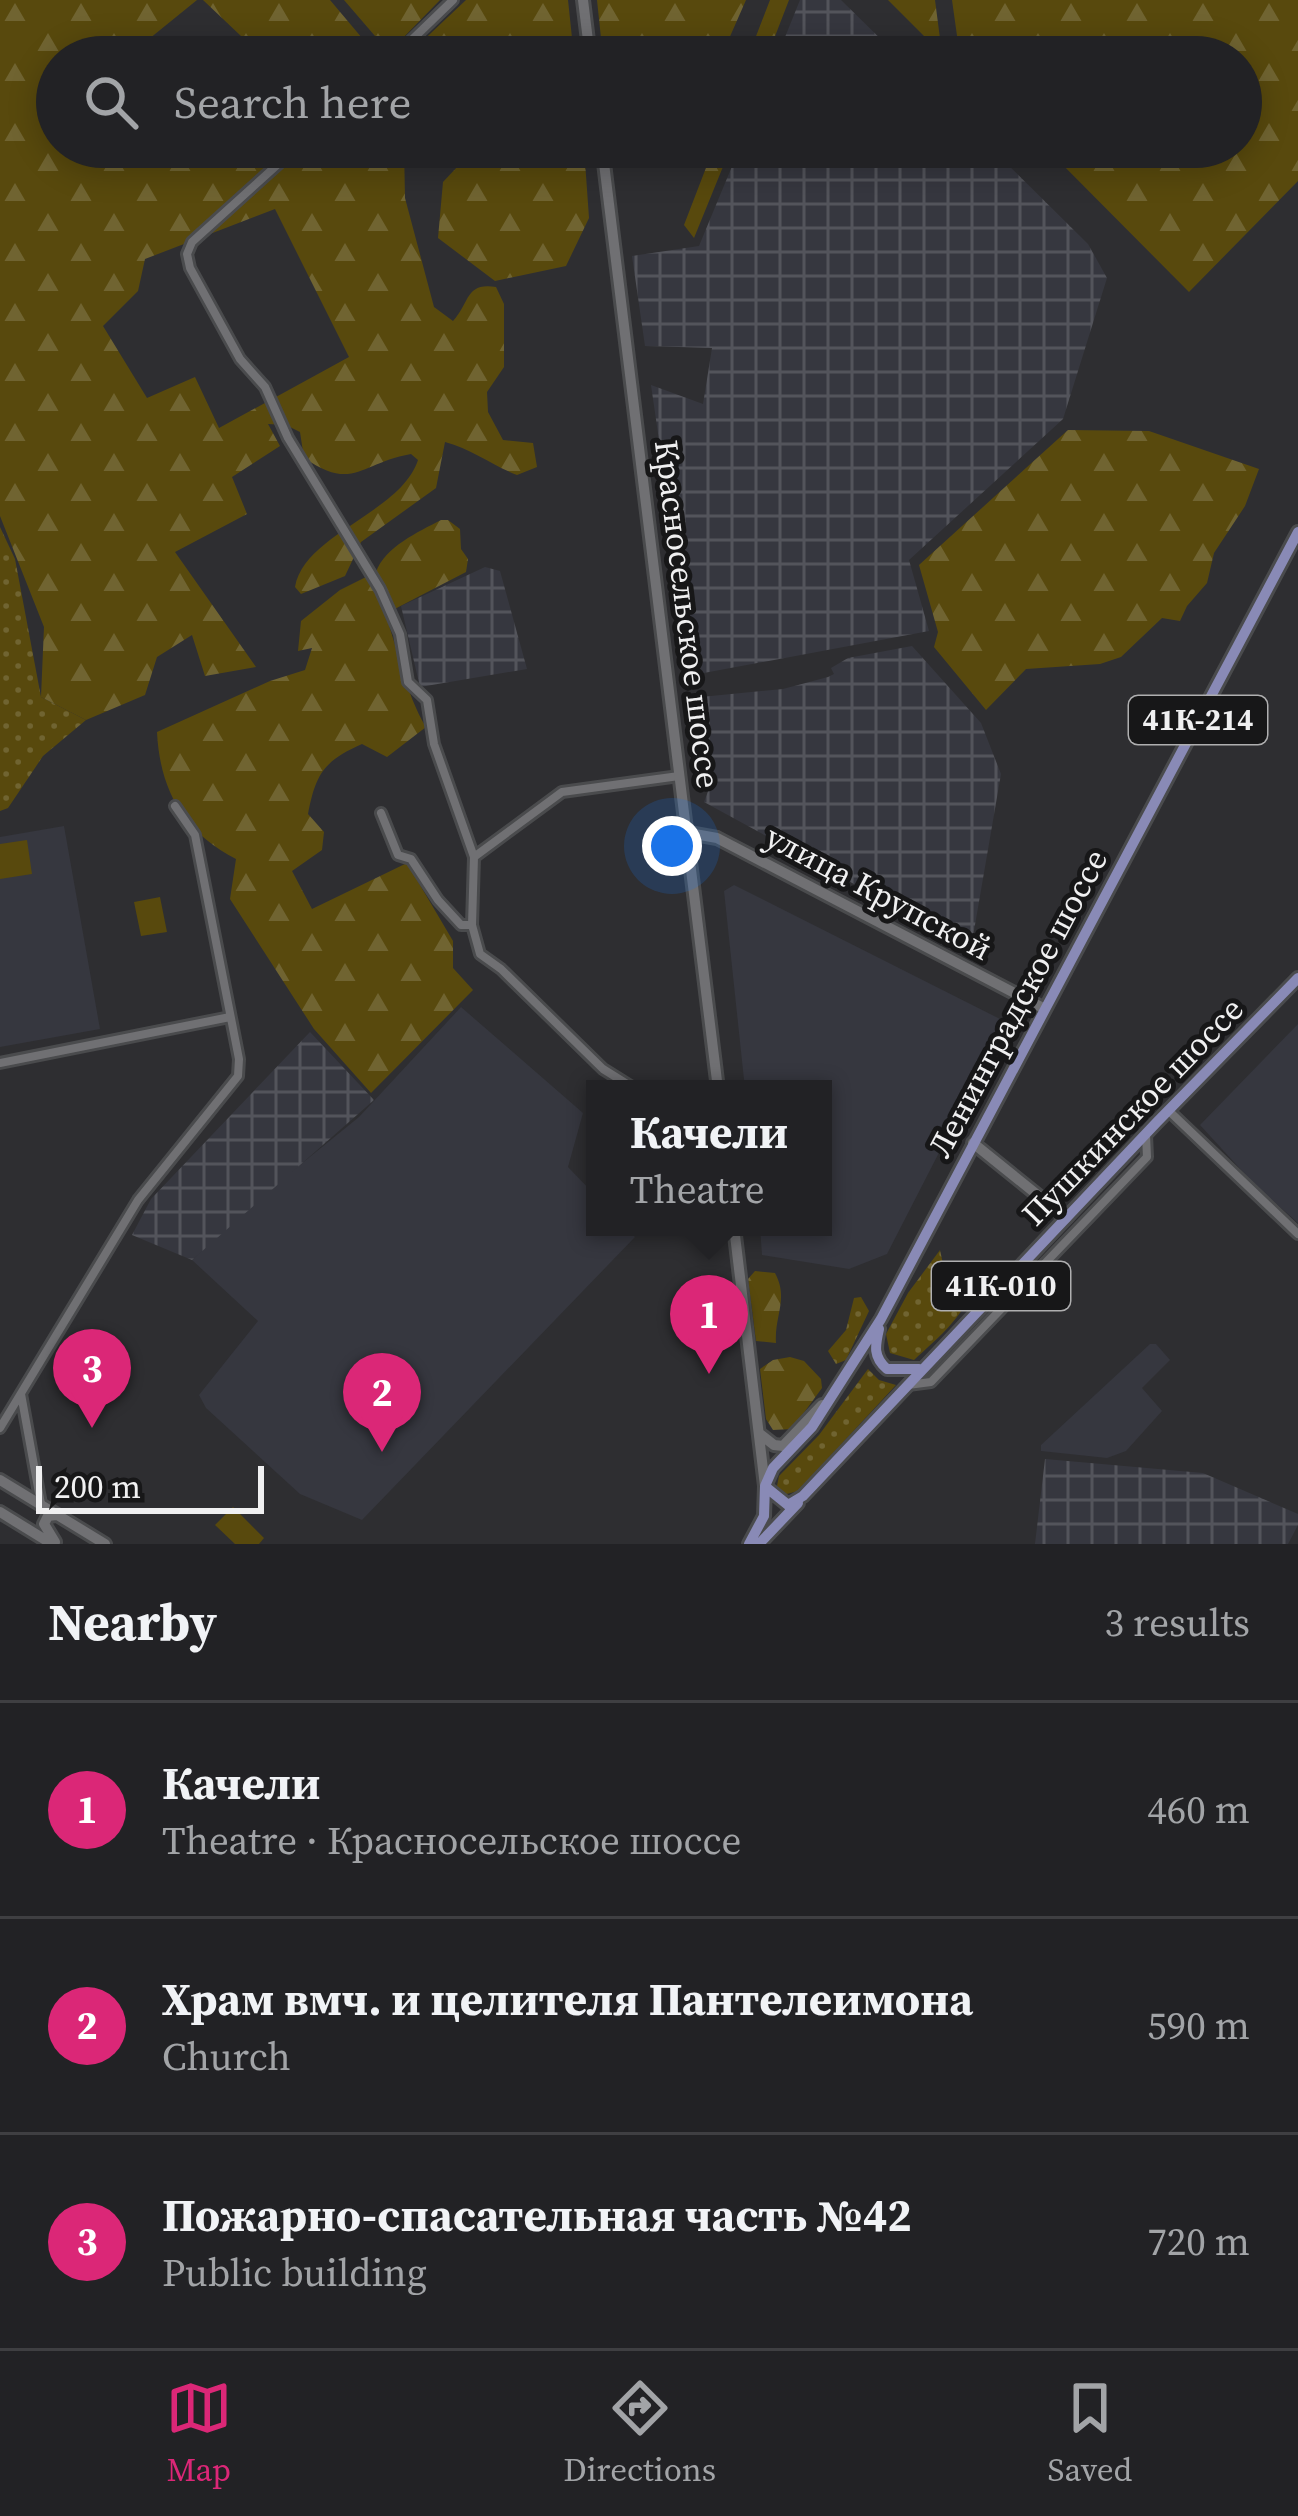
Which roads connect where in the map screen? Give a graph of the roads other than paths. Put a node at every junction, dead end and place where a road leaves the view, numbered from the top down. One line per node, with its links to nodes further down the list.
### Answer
1 (453, 0): 3 (street)
2 (583, 0): 4 (main road)
3 (416, 36)
4 (587, 36)
5 (274, 168): 12 (street)
6 (605, 168): 8 (main road, Красносельское шоссе)
7 (1298, 532): 15 (main road, Ленинградское шоссе / 41К-214)
8 (679, 776): 11 (main road, Красносельское шоссе); 12 (street)
9 (175, 806): 16 (street)
10 (381, 813): 13 (street)
11 (688, 833): 15 (main road, улица Крупской); 19 (main road, Красносельское шоссе)
12 (474, 856): 13 (street)
13 (472, 925): 18 (street)
14 (1298, 979): 20 (main road, Пушкинское шоссе / 41К-010)
15 (1043, 1008): 22 (main road, Ленинградское шоссе / 41К-214)
16 (230, 1017): 17 (street); 30 (street)
17 (0, 1063)
18 (619, 1080)
19 (717, 1080)
20 (1168, 1110): 21 (main road, Пушкинское шоссе / 41К-010); 24 (street)
21 (1145, 1133): 23 (main road, Пушкинское шоссе / 41К-010); 29 (street)
22 (973, 1143): 23 (main road); 26 (main road, Ленинградское шоссе / 41К-214)
23 (1066, 1217): 27 (main road, Пушкинское шоссе / 41К-010)
24 (1298, 1234)
25 (735, 1236): 32 (main road)
26 (881, 1318): 27 (main road); 28 (main road, Ленинградское шоссе / 41К-214)
27 (922, 1368): 29 (main road, Пушкинское шоссе / 41К-010)
28 (840, 1385): 32 (main road); 34 (main road, Ленинградское шоссе / 41К-214)
29 (907, 1385): 35 (main road, Пушкинское шоссе / 41К-010)
30 (21, 1393): 31 (street); 37 (street)
31 (0, 1428)
32 (759, 1432): 34 (main road)
33 (0, 1480): 36 (main road)
34 (765, 1486): 35 (main road); 42 (main road)
35 (806, 1494): 43 (main road, Пушкинское шоссе)
36 (29, 1498): 37 (main road); 38 (main road)
37 (41, 1505): 39 (main road)
38 (6, 1515): 41 (main road)
39 (56, 1515): 40 (main road); 41 (main road)
40 (100, 1543)
41 (54, 1544)
42 (749, 1544)
43 (759, 1544)

